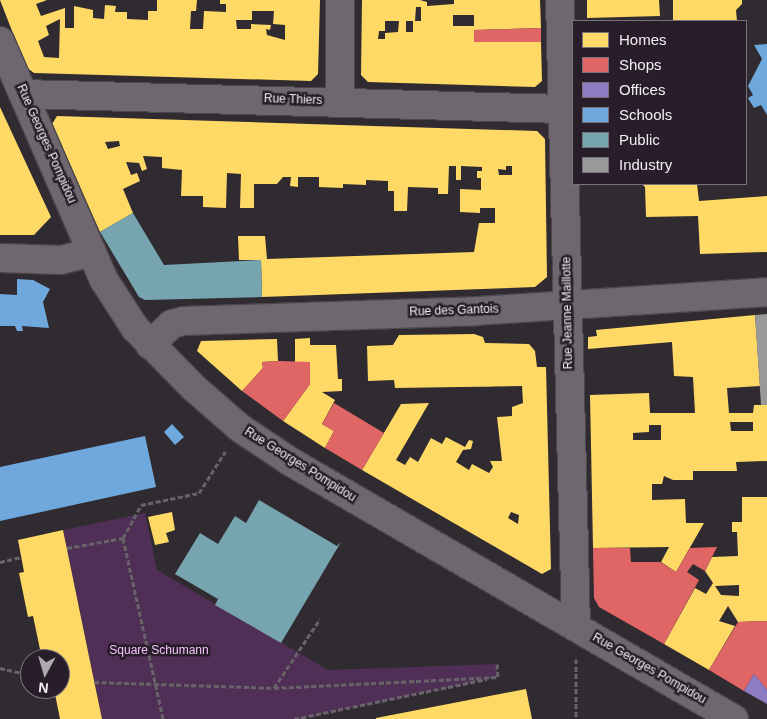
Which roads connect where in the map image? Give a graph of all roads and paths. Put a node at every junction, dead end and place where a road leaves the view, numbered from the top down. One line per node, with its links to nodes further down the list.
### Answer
1 (340, 0): 5 (street)
2 (560, 0): 6 (street, Rue Jeanne Maillotte)
3 (0, 41): 4 (street, Rue Georges Pompidou)
4 (23, 94): 5 (street, Rue Thiers); 7 (street, Rue Georges Pompidou)
5 (340, 102): 6 (street, Rue Thiers)
6 (563, 109): 10 (street, Rue Jeanne Maillotte)
7 (92, 252): 8 (street); 11 (street, Rue Georges Pompidou)
8 (0, 258)
9 (767, 292): 10 (street, Rue des Gantois)
10 (567, 306): 11 (street, Rue des Gantois); 18 (street, Rue Jeanne Maillotte)
11 (150, 345): 12 (street, Rue Georges Pompidou)
12 (240, 428): 13 (path); 18 (street, Rue Georges Pompidou)
13 (123, 538): 14 (path); 24 (path)
14 (67, 548)
15 (21, 557): 16 (path)
16 (0, 562)
17 (320, 618): 25 (path)
18 (576, 626): 28 (path); 29 (street, Rue Georges Pompidou)
19 (497, 664): 22 (path)
20 (0, 668): 21 (path)
21 (20, 673)
22 (498, 676): 25 (path); 27 (path)
23 (94, 682): 24 (path)
24 (156, 686): 25 (path); 26 (path)
25 (274, 688)
26 (163, 719)
27 (294, 719)
28 (576, 719)
29 (734, 719)

